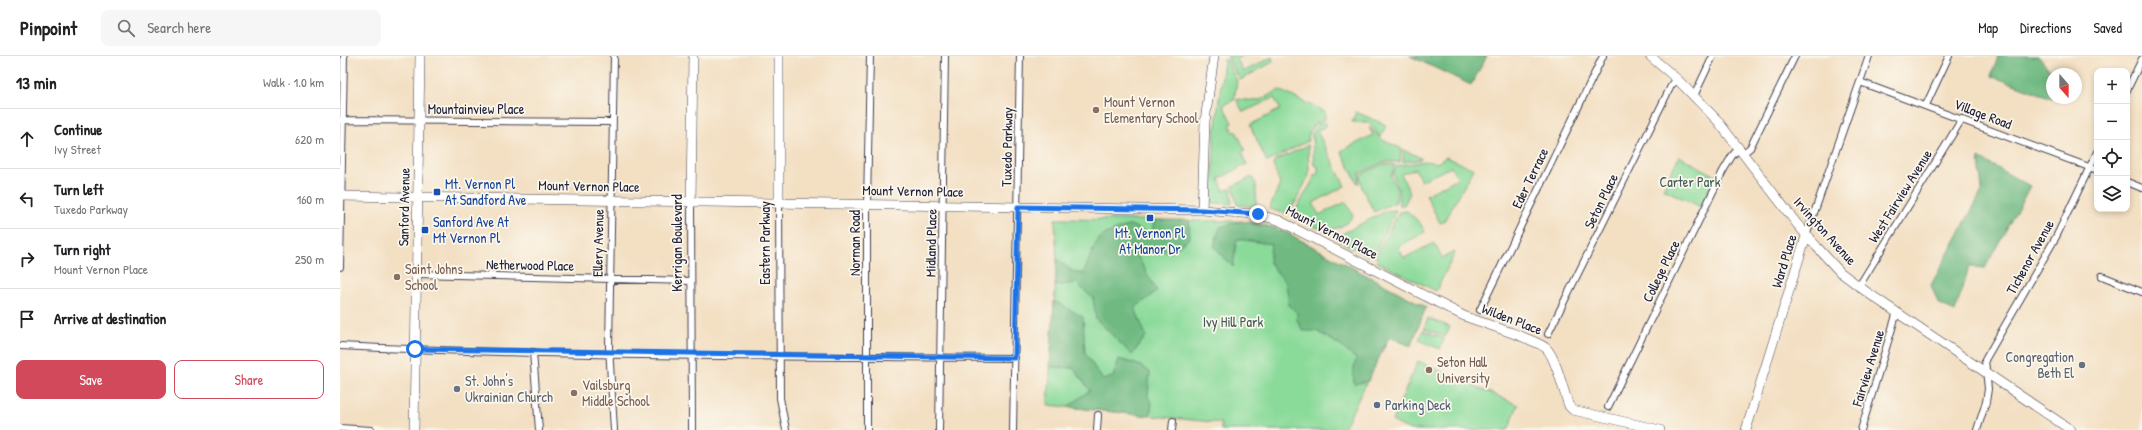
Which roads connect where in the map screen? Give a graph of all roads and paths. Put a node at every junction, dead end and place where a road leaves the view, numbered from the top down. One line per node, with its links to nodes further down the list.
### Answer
1 (344, 56): 23 (street)
2 (420, 56): 24 (street, Sanford Avenue)
3 (614, 56): 25 (street, Ellery Avenue)
4 (693, 56): 35 (street, Kerrigan Boulevard)
5 (779, 56): 36 (street, Eastern Parkway)
6 (870, 56): 37 (street, Norman Road)
7 (945, 56): 38 (street, Midland Place)
8 (1020, 56): 39 (street, Tuxedo Parkway)
9 (1214, 56): 40 (street)
10 (1603, 56): 50 (street, Eder Terrace)
11 (1650, 56): 17 (street, Irvington Avenue)
12 (1713, 56): 20 (street)
13 (1795, 56): 26 (street, College Place)
14 (1869, 56): 18 (street, Ward Place)
15 (1949, 56): 21 (street)
16 (2142, 59): 19 (street)
17 (1677, 78): 20 (street, Irvington Avenue); 52 (street, Seton Place)
18 (1860, 82): 21 (street, Village Road); 41 (street, Ward Place)
19 (2130, 84)
20 (1694, 96): 26 (street, Irvington Avenue)
21 (1926, 105): 22 (street, Village Road)
22 (1962, 119): 28 (street, Village Road); 48 (street, West Fairview Avenue)
23 (341, 120): 24 (street, Mountainview Place); 32 (street)
24 (419, 121): 25 (street, Mountainview Place); 33 (street, Sanford Avenue)
25 (612, 122): 34 (street, Ellery Avenue)
26 (1741, 150): 41 (street, Irvington Avenue); 63 (street, College Place)
27 (2094, 158): 28 (street, Tichenor Avenue)
28 (2090, 167): 29 (street, Village Road); 62 (street, Tichenor Avenue)
29 (2094, 169)
30 (2130, 183): 31 (street)
31 (2142, 188)
32 (341, 196): 33 (street, Mount Vernon Place); 42 (street)
33 (418, 198): 34 (street, Mount Vernon Place); 43 (street, Sanford Avenue)
34 (611, 200): 35 (street, Mount Vernon Place); 46 (street, Ellery Avenue)
35 (691, 202): 36 (street, Mount Vernon Place); 47 (street, Kerrigan Boulevard)
36 (779, 203): 37 (street, Mount Vernon Place); 58 (street, Eastern Parkway)
37 (867, 204): 38 (street, Mount Vernon Place); 59 (street, Norman Road)
38 (944, 206): 39 (street, Mount Vernon Place); 60 (street, Midland Place)
39 (1018, 207): 40 (street, Mount Vernon Place); 61 (street, Tuxedo Parkway)
40 (1202, 210): 45 (street, Mount Vernon Place)
41 (1806, 236): 48 (street, Irvington Avenue); 79 (street, Ward Place)
42 (340, 266)
43 (416, 274): 46 (street, Netherwood Place); 54 (street, Sanford Avenue)
44 (2102, 276): 49 (street)
45 (1392, 278): 78 (street, Wilden Place)
46 (610, 279): 47 (street, Netherwood Place); 56 (street, Ellery Avenue)
47 (691, 281): 57 (street, Kerrigan Boulevard)
48 (1859, 286): 51 (street, Irvington Avenue)
49 (2142, 292)
50 (1480, 310)
51 (1897, 312): 62 (street, Irvington Avenue); 80 (street, Fairview Avenue)
52 (1548, 334)
53 (340, 346): 54 (street)
54 (415, 349): 55 (street); 68 (street, Sanford Avenue)
55 (533, 352): 56 (street); 69 (street)
56 (610, 353): 57 (street); 70 (street, Ellery Avenue)
57 (692, 355): 58 (street); 71 (street, Kerrigan Boulevard)
58 (779, 356): 59 (street); 72 (street, Eastern Parkway)
59 (866, 357): 60 (street); 73 (street, Norman Road)
60 (941, 358): 61 (street); 74 (street, Midland Place)
61 (1015, 358): 75 (street, Tuxedo Parkway)
62 (1985, 372): 81 (street, Tichenor Avenue); 82 (street, Irvington Avenue)
63 (1608, 407)
64 (1098, 415): 76 (street)
65 (1173, 421): 77 (street)
66 (340, 428): 67 (street)
67 (371, 430)
68 (414, 430)
69 (539, 430)
70 (614, 430)
71 (692, 430)
72 (786, 430)
73 (867, 430)
74 (939, 430)
75 (1013, 430)
76 (1097, 430)
77 (1172, 430)
78 (1660, 430)
79 (1746, 430)
80 (1861, 430)
81 (1977, 430)
82 (2071, 430)

